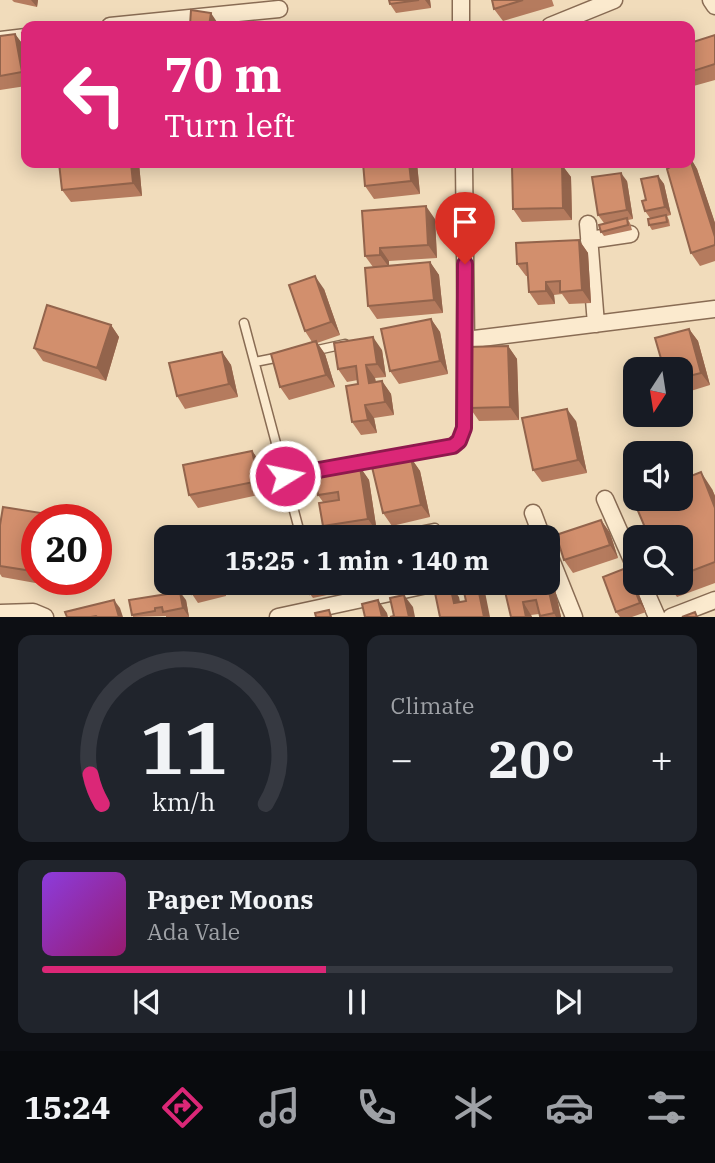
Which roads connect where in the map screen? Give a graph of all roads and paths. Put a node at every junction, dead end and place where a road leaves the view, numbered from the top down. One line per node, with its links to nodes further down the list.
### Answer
1 (461, 0): 7 (street)
2 (614, 0): 8 (street)
3 (711, 0): 4 (street)
4 (715, 6)
5 (279, 9): 6 (street)
6 (160, 21)
7 (461, 21)
8 (562, 21)
9 (21, 38): 10 (street)
10 (0, 40)
11 (464, 168): 15 (street)
12 (629, 234): 15 (street)
13 (715, 309): 15 (street)
14 (244, 323): 19 (lane)
15 (596, 324)
16 (348, 344): 17 (lane)
17 (308, 352)
18 (295, 354): 19 (lane)
19 (255, 362): 21 (lane)
20 (466, 376): 21 (lane)
21 (285, 476): 24 (lane)
22 (606, 499): 26 (street)
23 (533, 513): 25 (street)
24 (298, 525)
25 (538, 525)
26 (623, 539)
27 (560, 584): 34 (street)
28 (380, 595): 33 (street)
29 (647, 595): 35 (street)
30 (715, 600): 36 (street)
31 (0, 613): 32 (street)
32 (45, 617)
33 (278, 617)
34 (574, 617)
35 (657, 617)
36 (671, 617)

